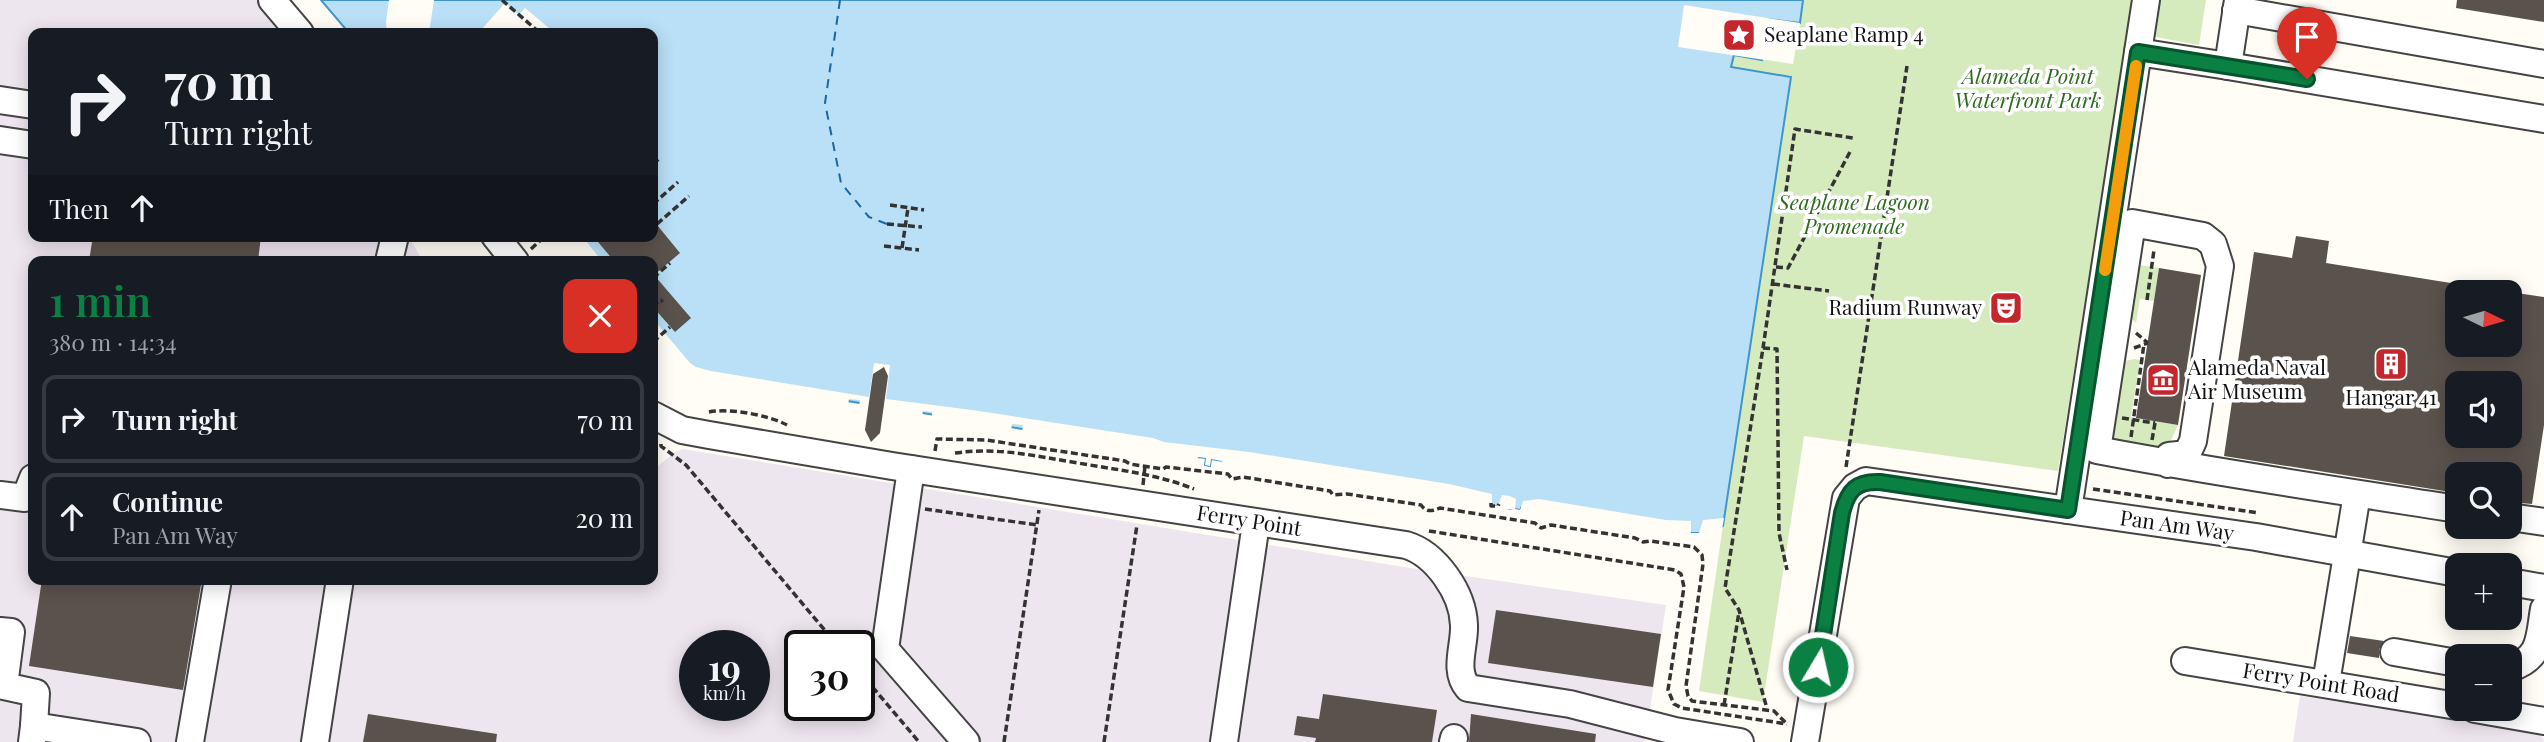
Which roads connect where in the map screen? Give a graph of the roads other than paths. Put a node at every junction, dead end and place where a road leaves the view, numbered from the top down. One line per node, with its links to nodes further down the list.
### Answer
1 (272, 0): 4 (street)
2 (2146, 0): 5 (street)
3 (2237, 5): 6 (street); 7 (street)
4 (296, 28)
5 (2138, 52): 7 (street); 21 (street)
6 (2544, 64)
7 (2228, 66): 10 (street)
8 (0, 100): 9 (street)
9 (28, 105)
10 (2544, 119)
11 (0, 140): 12 (street)
12 (28, 144)
13 (500, 242): 14 (street)
14 (511, 256)
15 (658, 418): 17 (street, Ferry Point)
16 (2168, 464): 16 (street); 19 (street)
17 (911, 469): 25 (street, Ferry Point); 47 (street)
18 (28, 490): 20 (street)
19 (2357, 494): 22 (street); 26 (street)
20 (0, 495)
21 (2069, 498): 26 (street, Pan Am Way); 50 (street, Pan Am Way)
22 (2445, 507)
23 (2522, 519): 24 (street)
24 (2544, 522)
25 (1256, 523): 43 (street, Ferry Point); 48 (street)
26 (2348, 554): 27 (street, Pan Am Way); 38 (street)
27 (2445, 571)
28 (2522, 584): 31 (street)
29 (217, 585): 45 (street)
30 (339, 585): 46 (street)
31 (2544, 588)
32 (2544, 609): 37 (street)
33 (0, 631): 42 (street)
34 (2394, 652): 36 (street)
35 (2185, 661): 38 (street, Ferry Point Road)
36 (2445, 661)
37 (2522, 663)
38 (2326, 683): 39 (street, Ferry Point Road)
39 (2445, 704)
40 (2522, 717): 41 (street)
41 (2544, 721)
42 (33, 734): 44 (street)
43 (1675, 736): 49 (street, Ferry Point)
44 (137, 742)
45 (190, 742)
46 (314, 742)
47 (966, 742)
48 (1224, 742)
49 (1740, 742)
50 (1805, 742)

